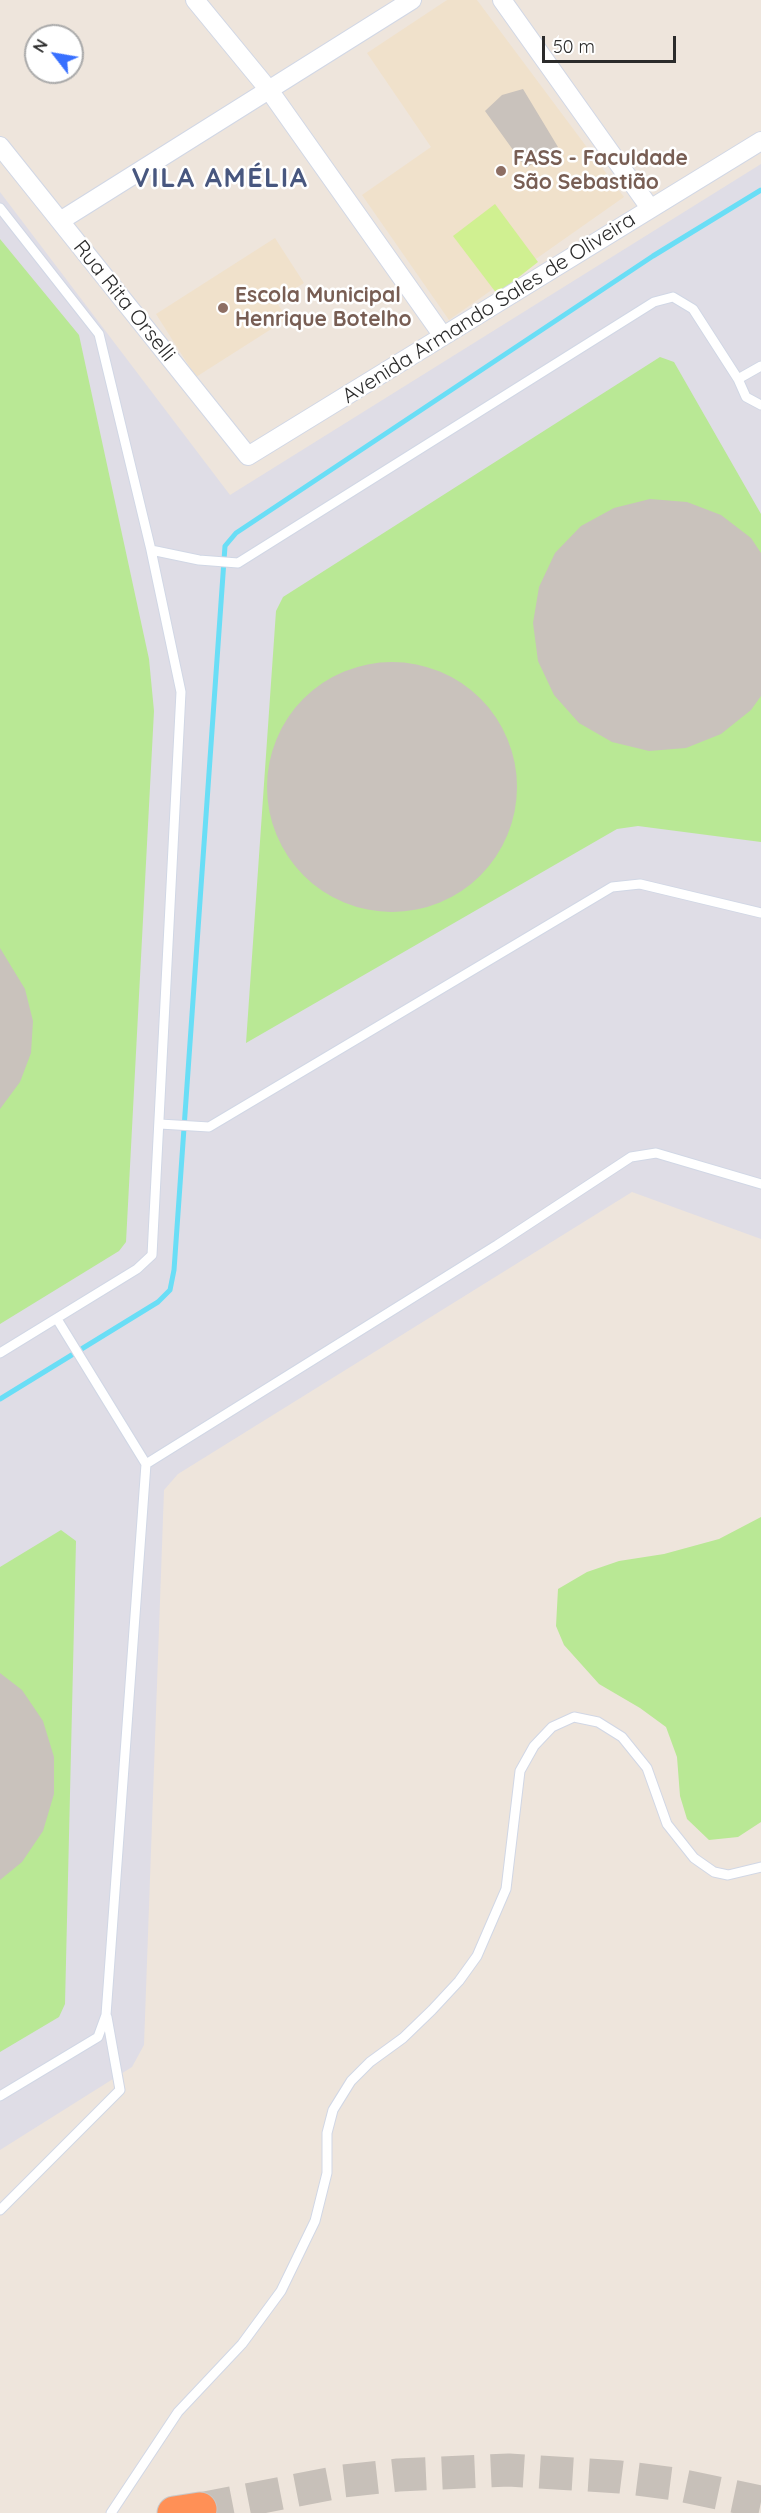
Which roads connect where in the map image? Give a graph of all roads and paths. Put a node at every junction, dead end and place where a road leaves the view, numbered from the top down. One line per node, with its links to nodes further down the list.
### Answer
1 (195, 0): 4 (street)
2 (412, 0): 4 (street)
3 (502, 0): 8 (street)
4 (268, 90): 9 (street); 10 (street)
5 (761, 141): 8 (street, Avenida Armando Sales de Oliveira)
6 (0, 146): 9 (street, Rua Rita Orselli)
7 (0, 208): 15 (lane)
8 (650, 208): 10 (street, Avenida Armando Sales de Oliveira)
9 (60, 221): 14 (street, Rua Rita Orselli)
10 (442, 336): 14 (street, Avenida Armando Sales de Oliveira)
11 (761, 366): 12 (lane)
12 (738, 379): 13 (lane); 15 (lane)
13 (761, 405)
14 (248, 456)
15 (151, 550): 17 (lane)
16 (761, 913): 17 (lane)
17 (160, 1124): 19 (lane)
18 (761, 1184): 21 (lane)
19 (57, 1319): 20 (lane); 21 (lane)
20 (0, 1353)
21 (146, 1464): 23 (lane)
22 (761, 1867): 26 (lane)
23 (106, 2015): 24 (lane); 25 (lane)
24 (0, 2097)
25 (0, 2210)
26 (111, 2513)

